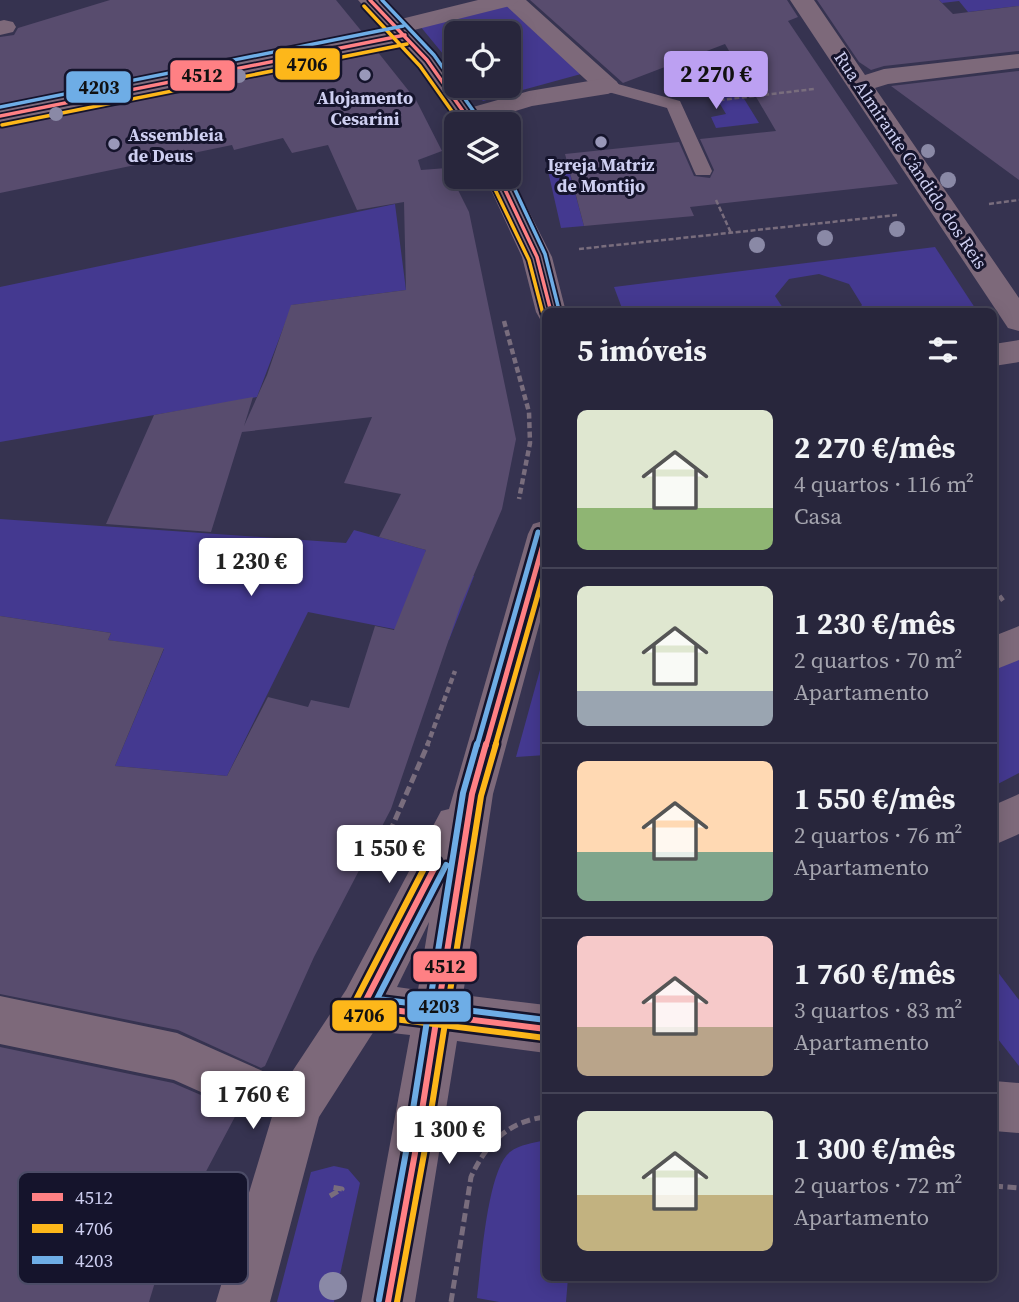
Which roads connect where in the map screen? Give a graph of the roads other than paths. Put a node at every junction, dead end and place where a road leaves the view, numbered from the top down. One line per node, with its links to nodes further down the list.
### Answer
1 (370, 0): 5 (street)
2 (506, 0): 5 (street)
3 (512, 0): 8 (street)
4 (802, 0): 7 (street, Rua Almirante Cândido dos Reis)
5 (401, 31): 9 (street); 11 (street)
6 (1019, 61): 7 (street)
7 (860, 85): 15 (street, Rua Almirante Cândido dos Reis)
8 (607, 86): 10 (street); 12 (lane)
9 (463, 112)
10 (494, 112)
11 (0, 116)
12 (703, 171)
13 (505, 189): 14 (street)
14 (550, 308)
15 (1019, 321)
16 (1019, 351): 17 (street)
17 (997, 355)
18 (542, 548): 21 (street)
19 (1019, 642): 20 (street)
20 (997, 653)
21 (472, 794): 22 (street); 23 (street)
22 (363, 1006): 23 (street); 29 (street)
23 (436, 1017): 25 (street); 32 (street)
24 (0, 1020): 26 (street)
25 (542, 1029)
26 (257, 1093)
27 (997, 1106): 28 (street)
28 (1019, 1108)
29 (248, 1284)
30 (248, 1284): 31 (street)
31 (243, 1302)
32 (388, 1302)

